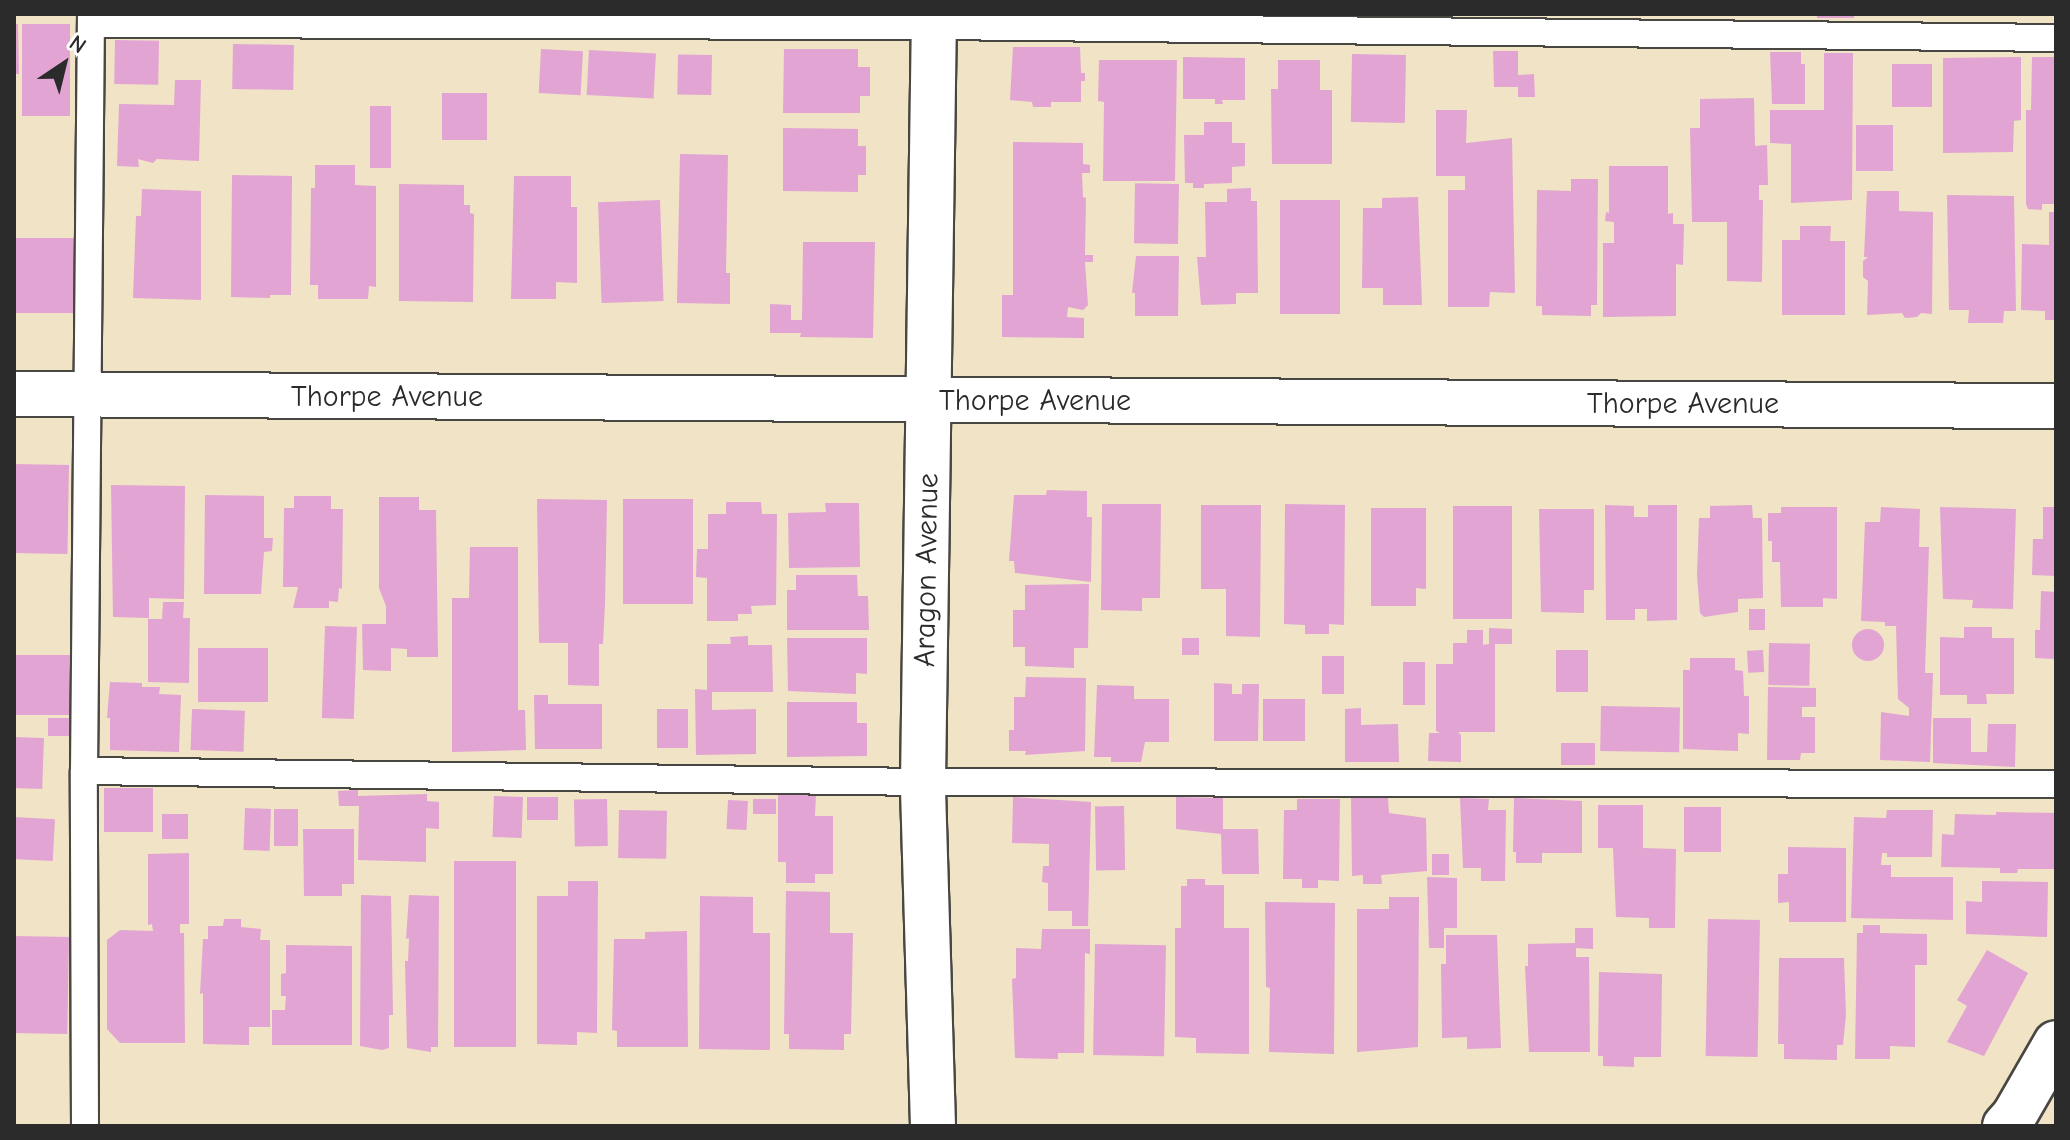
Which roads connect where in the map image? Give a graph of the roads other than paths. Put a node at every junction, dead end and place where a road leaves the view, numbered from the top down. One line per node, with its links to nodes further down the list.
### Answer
1 (91, 19): 2 (lane); 5 (lane)
2 (934, 20): 3 (lane); 6 (street, Aragon Avenue)
3 (2056, 38)
4 (14, 394): 5 (street, Thorpe Avenue)
5 (89, 395): 6 (street, Thorpe Avenue); 8 (lane)
6 (931, 401): 7 (street, Thorpe Avenue); 9 (street, Aragon Avenue)
7 (2056, 406)
8 (84, 771): 9 (lane); 12 (lane)
9 (923, 782): 10 (lane); 13 (street, Aragon Avenue)
10 (2056, 784)
11 (2056, 1043): 14 (street)
12 (85, 1126)
13 (933, 1126)
14 (2005, 1126)

